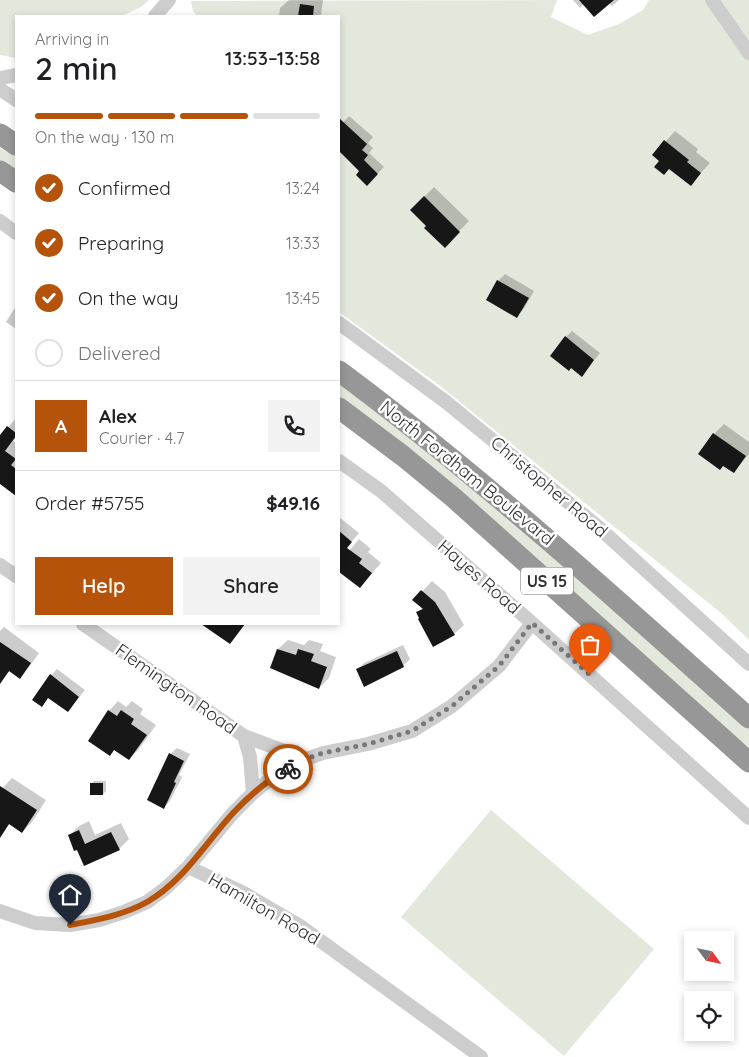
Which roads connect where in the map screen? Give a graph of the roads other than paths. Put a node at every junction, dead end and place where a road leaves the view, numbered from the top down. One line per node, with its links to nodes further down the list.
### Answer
1 (169, 0): 3 (street)
2 (712, 0): 4 (street)
3 (155, 15)
4 (749, 53)
5 (15, 75): 6 (street)
6 (0, 78)
7 (0, 89): 8 (street)
8 (15, 99)
9 (0, 134): 10 (highway)
10 (15, 144)
11 (0, 171): 12 (highway)
12 (15, 181)
13 (0, 221): 14 (street)
14 (15, 231)
15 (340, 323): 23 (street, Christopher Road)
16 (340, 371): 24 (highway, North Fordham Boulevard / US 15)
17 (340, 409): 27 (highway, North Fordham Boulevard / US 15)
18 (340, 462): 21 (street, Hayes Road)
19 (0, 565): 20 (street)
20 (15, 575)
21 (532, 623): 26 (street); 29 (street, Hayes Road)
22 (84, 625): 25 (street, Flemington Road)
23 (749, 664)
24 (749, 718)
25 (244, 736): 26 (street, Flemington Road); 28 (street, Flemington Road)
26 (306, 759): 28 (street)
27 (749, 762)
28 (253, 793): 30 (street)
29 (749, 818)
30 (188, 867): 31 (street, Hamilton Road); 32 (street, Hamilton Road)
31 (0, 911)
32 (481, 1057)

